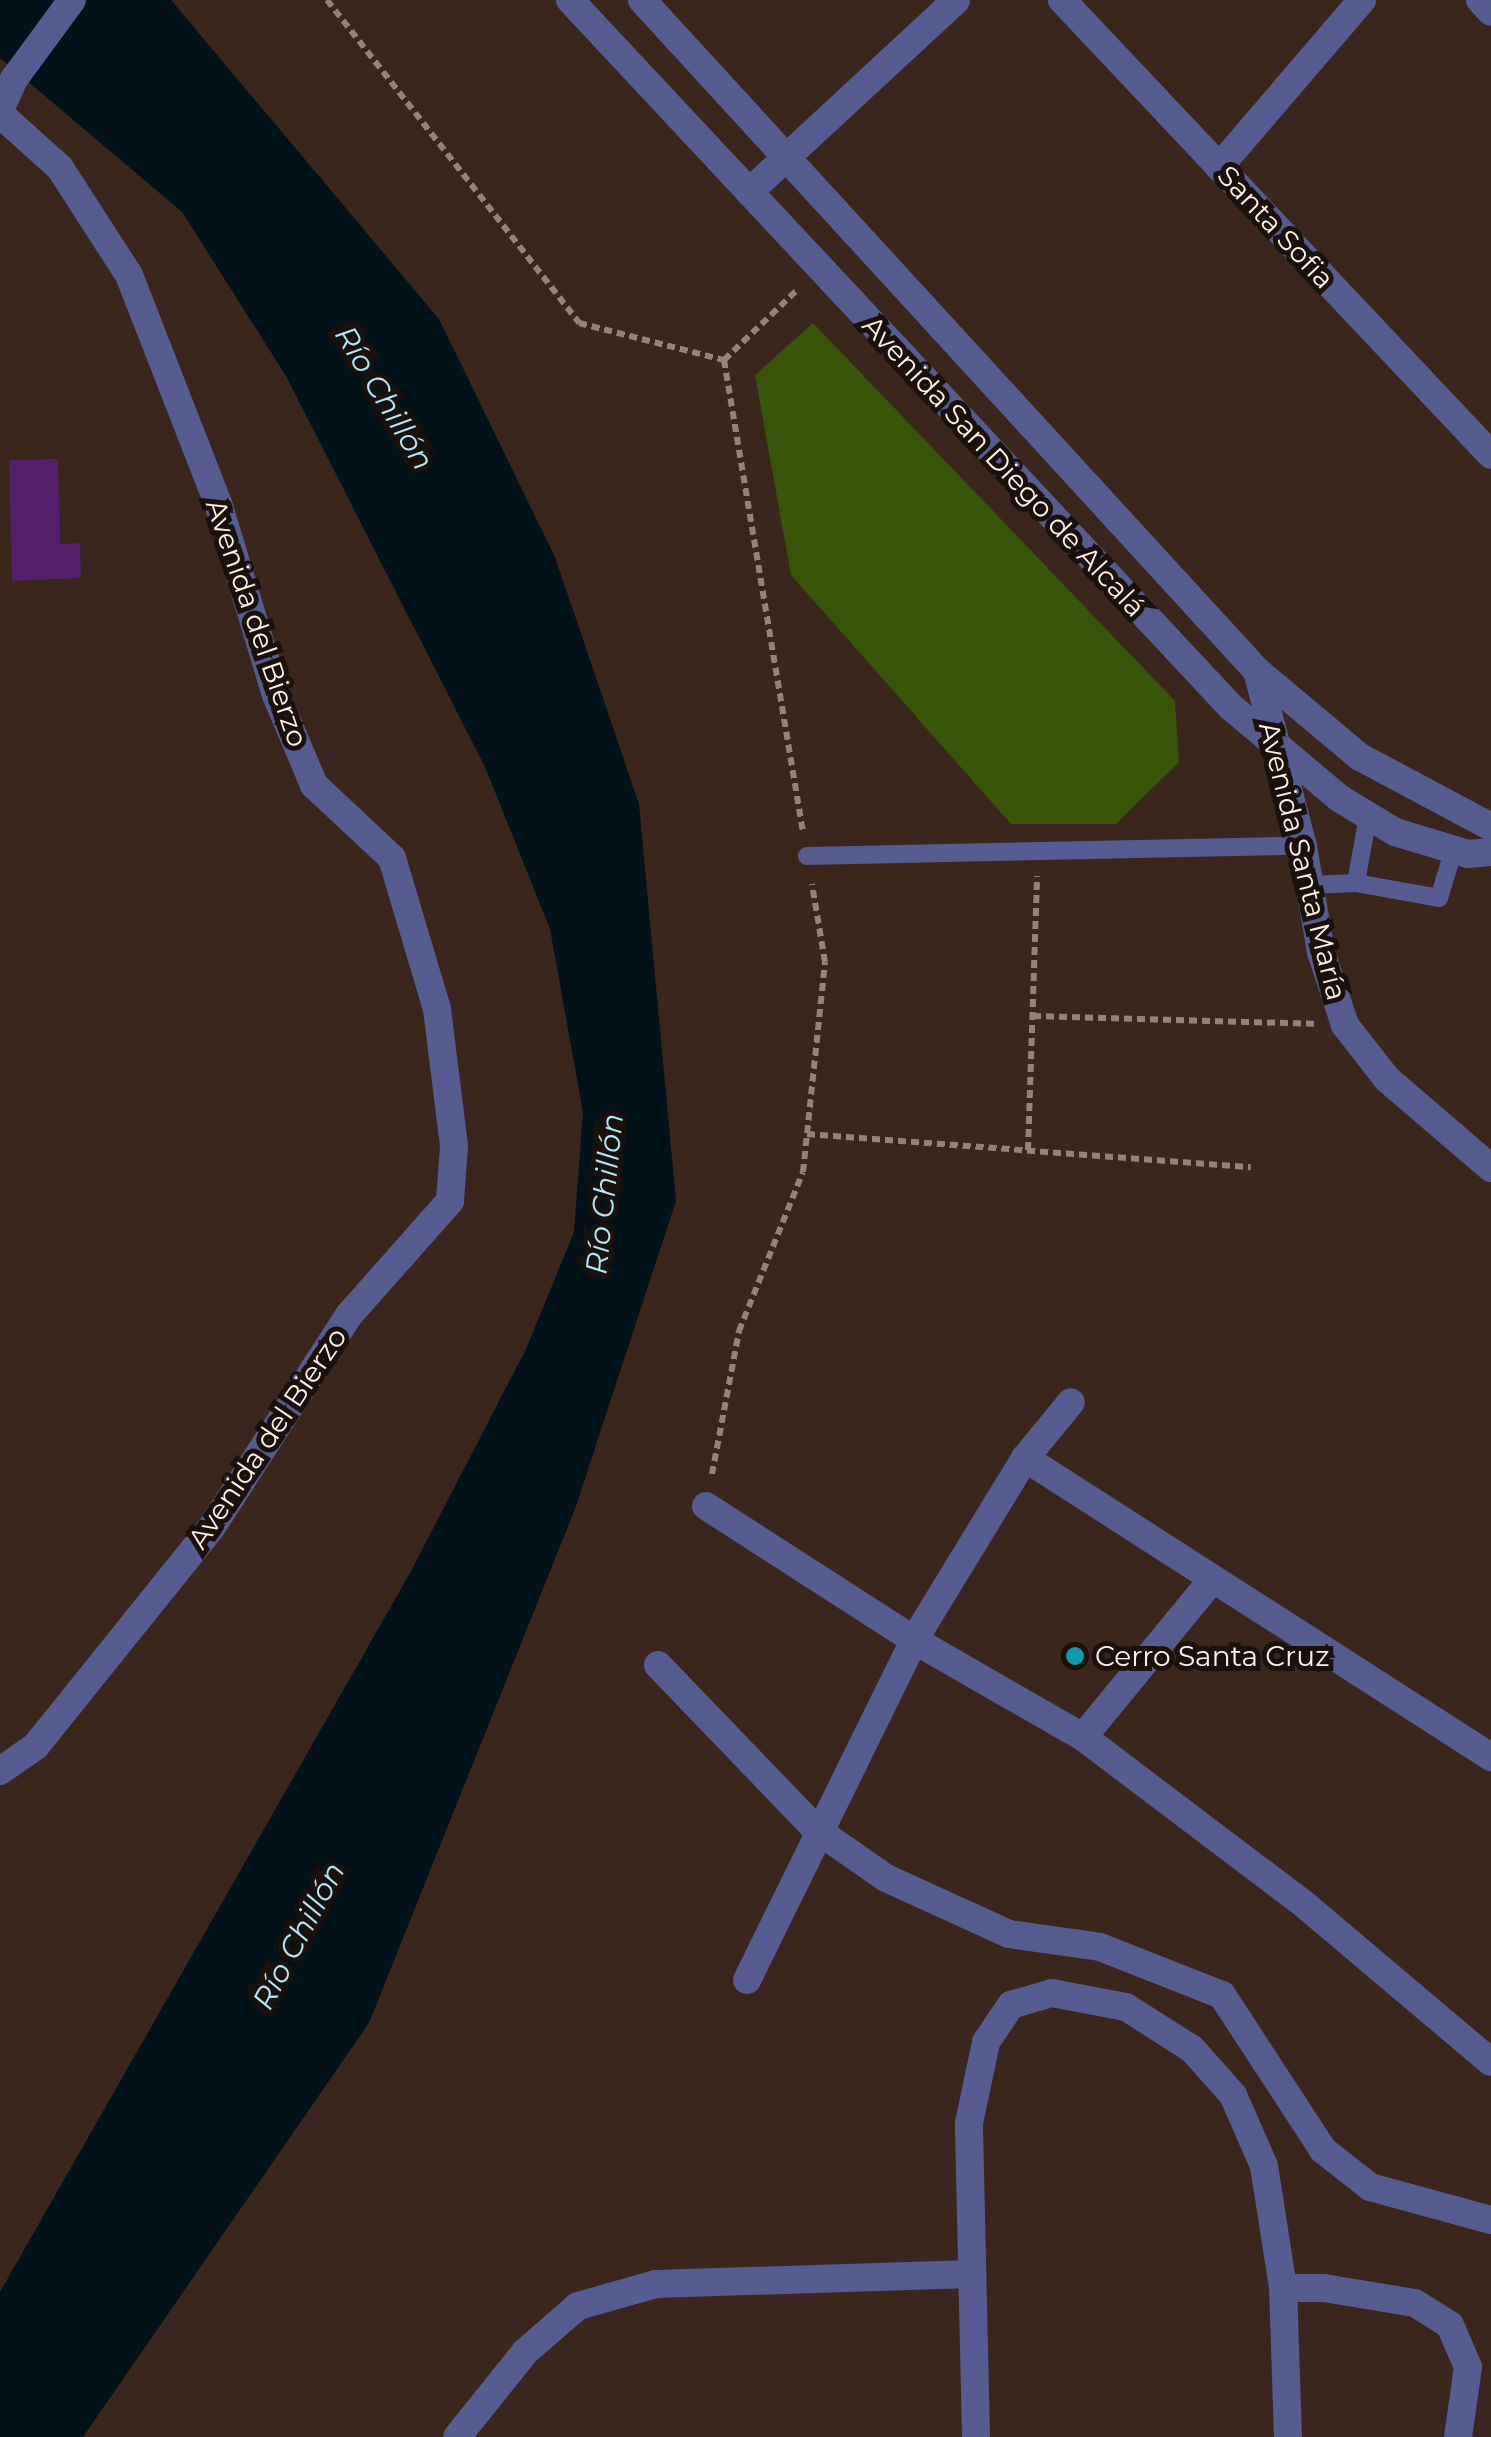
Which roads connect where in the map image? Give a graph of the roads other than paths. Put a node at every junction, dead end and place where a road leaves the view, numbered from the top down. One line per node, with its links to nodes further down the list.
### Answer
1 (72, 0): 9 (street, Avenida del Bierzo)
2 (570, 0): 12 (street, Avenida San Diego de Alcalá)
3 (642, 0): 10 (street, Avenida San Diego de Alcalá)
4 (956, 0): 10 (street)
5 (1062, 0): 11 (street, Santa Sofia)
6 (1362, 0): 11 (street)
7 (1480, 0): 8 (street)
8 (1491, 12)
9 (0, 112): 33 (street, Avenida del Bierzo)
10 (784, 160): 12 (street); 14 (street, Avenida San Diego de Alcalá)
11 (1219, 167): 13 (street, Santa Sofia)
12 (749, 192): 15 (street, Avenida San Diego de Alcalá)
13 (1491, 455)
14 (1256, 671): 15 (street, Avenida Santa María); 17 (street, Avenida San Diego de Alcalá)
15 (1275, 746): 16 (street, Avenida San Diego de Alcalá); 18 (street, Avenida Santa María)
16 (1368, 816): 19 (street, Avenida San Diego de Alcalá); 22 (lane)
17 (1491, 827)
18 (1303, 846): 21 (lane); 23 (street, Avenida Santa María)
19 (1454, 850): 20 (street, Avenida San Diego de Alcalá); 22 (lane)
20 (1491, 852)
21 (807, 856)
22 (1356, 882): 23 (lane)
23 (1310, 885): 24 (street, Avenida Santa María)
24 (1491, 1168)
25 (1071, 1402): 26 (street)
26 (1025, 1458): 28 (street); 29 (street)
27 (706, 1506): 29 (street)
28 (1212, 1580): 31 (street); 32 (street)
29 (914, 1640): 31 (street); 34 (street)
30 (658, 1666): 34 (street)
31 (1083, 1738): 37 (street)
32 (1491, 1757)
33 (0, 1771)
34 (817, 1830): 35 (street); 38 (street)
35 (747, 1980)
36 (1491, 2024): 37 (street)
37 (1482, 2054)
38 (1491, 2220)
39 (971, 2274): 40 (street); 41 (street); 42 (street)
40 (1283, 2288): 43 (street); 44 (street)
41 (457, 2437)
42 (976, 2437)
43 (1288, 2437)
44 (1458, 2437)

